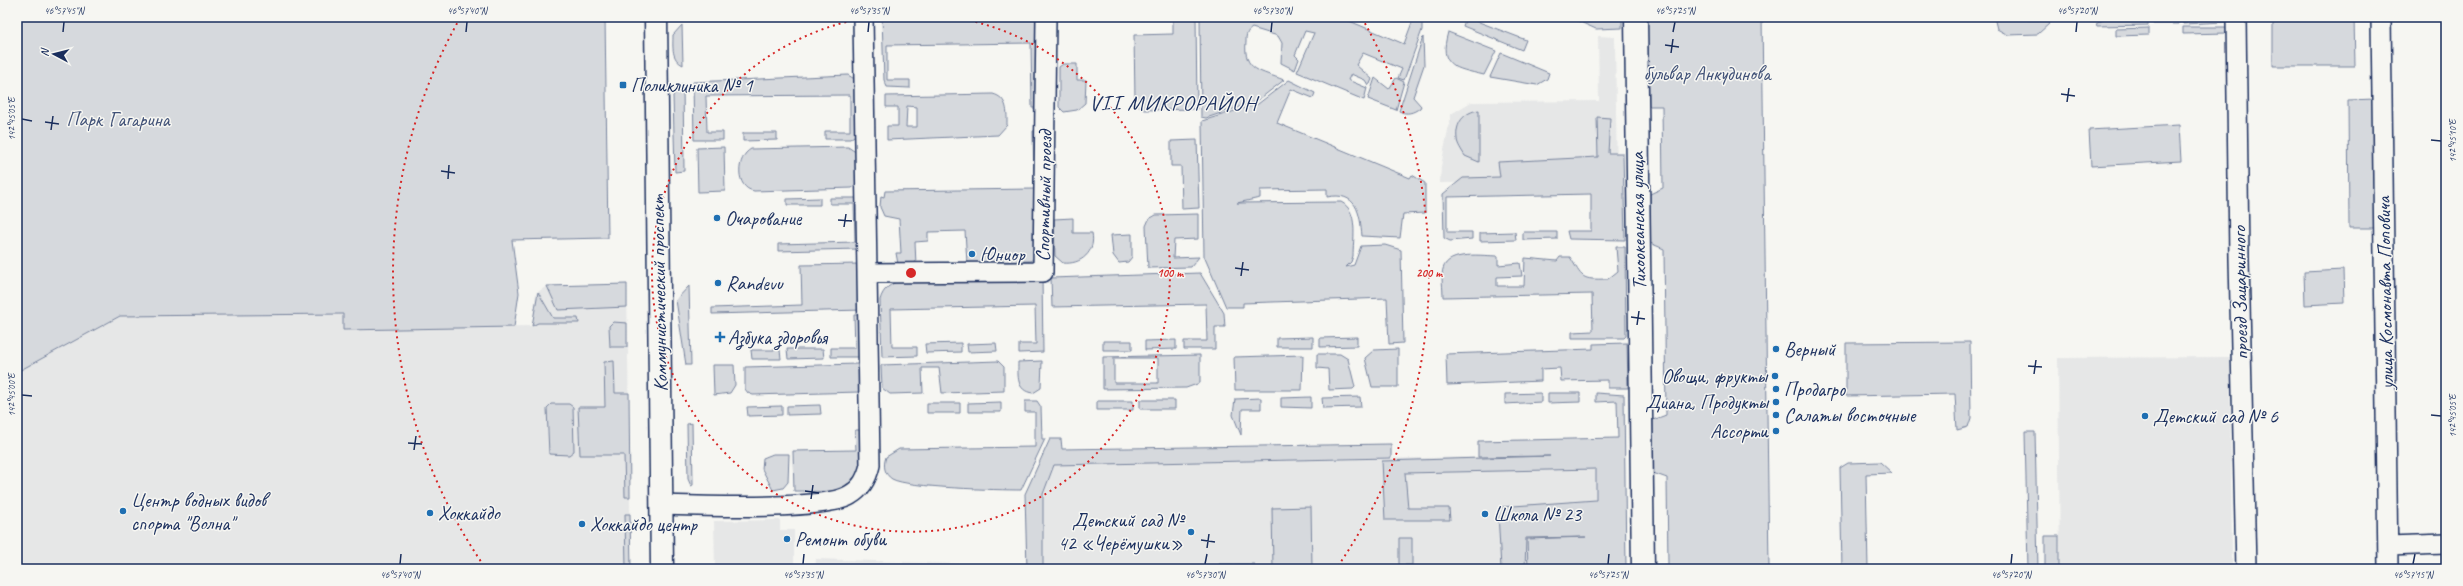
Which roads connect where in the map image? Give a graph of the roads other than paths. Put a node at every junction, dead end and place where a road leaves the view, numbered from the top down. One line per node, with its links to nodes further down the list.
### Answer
1 (656, 17): 8 (main road, Коммунистический проспект)
2 (863, 17): 7 (street)
3 (1046, 17): 7 (street, Спортивный проезд)
4 (1636, 17): 12 (main road, Тихоокеанская улица)
5 (2236, 17): 13 (street, проезд Зацаринного)
6 (2381, 17): 10 (street, улица Космонавта Поповича)
7 (867, 273): 8 (street)
8 (661, 505): 11 (main road, Коммунистический проспект)
9 (2446, 544): 10 (street)
10 (2388, 546): 14 (street, улица Космонавта Поповича)
11 (662, 569)
12 (1643, 569)
13 (2246, 569)
14 (2388, 569)

